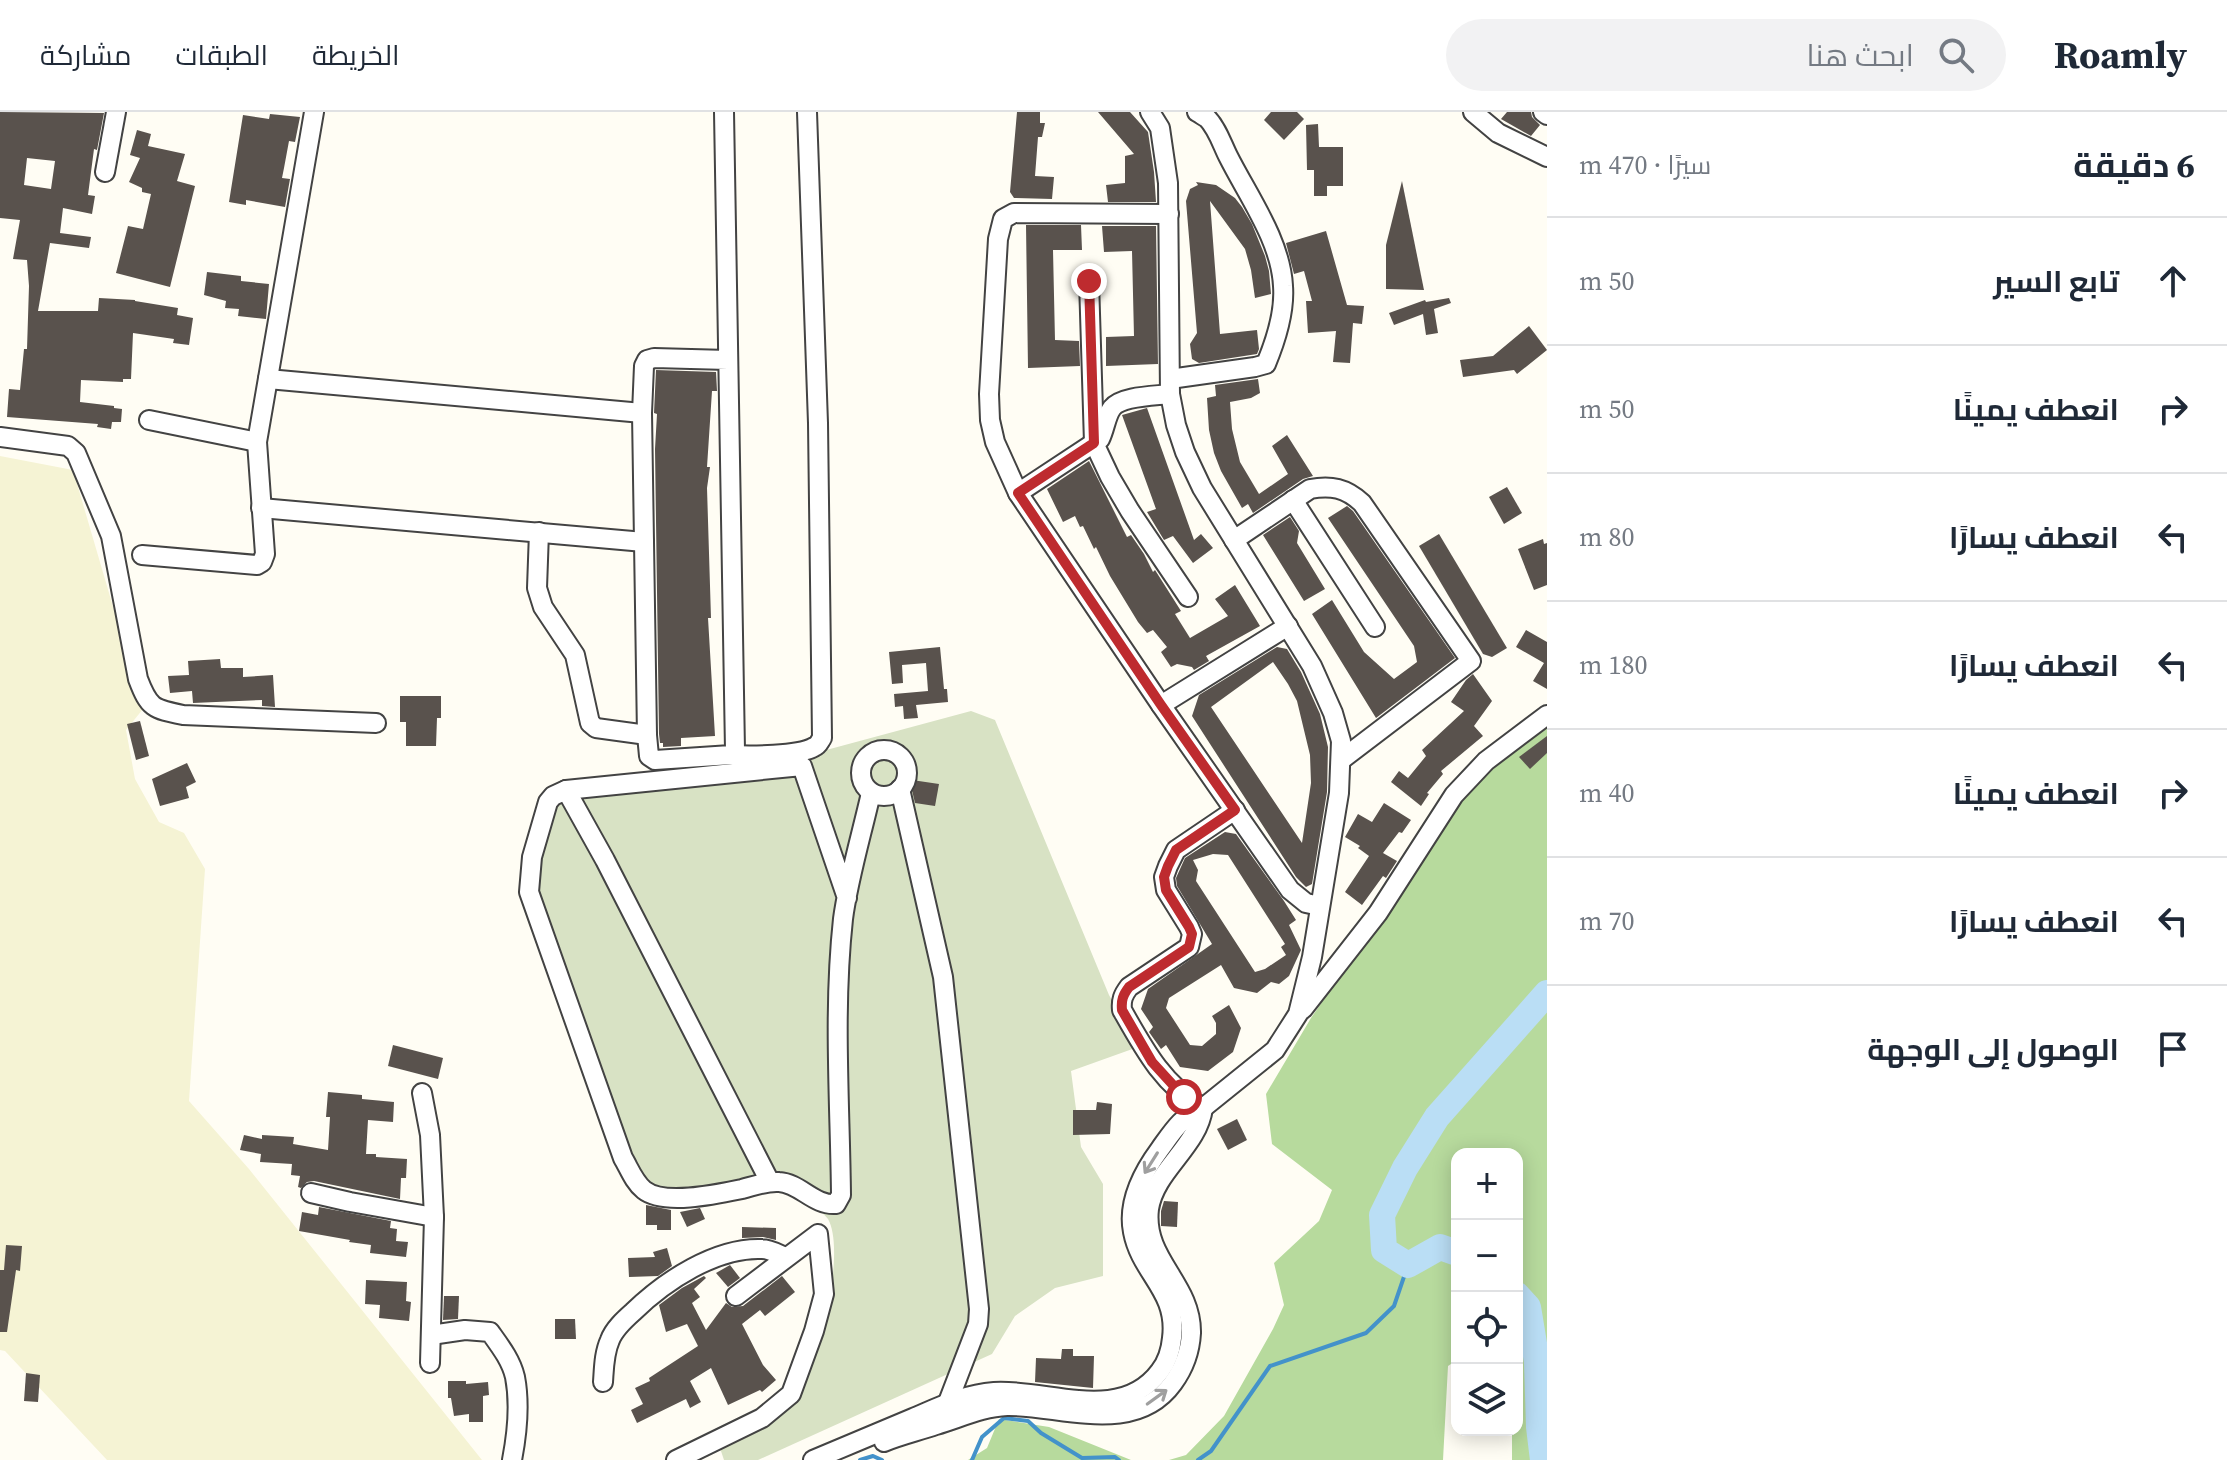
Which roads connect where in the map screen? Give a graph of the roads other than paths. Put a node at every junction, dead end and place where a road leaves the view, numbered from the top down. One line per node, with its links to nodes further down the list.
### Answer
1 (116, 112): 9 (street)
2 (314, 112): 13 (street)
3 (724, 112): 12 (street)
4 (807, 112): 34 (street)
5 (1150, 112): 10 (street)
6 (1197, 112): 14 (street)
7 (1473, 112): 8 (street)
8 (1547, 157)
9 (105, 172)
10 (1169, 214): 14 (street); 20 (street)
11 (1089, 281): 19 (street)
12 (728, 360): 15 (street); 34 (street)
13 (268, 379): 15 (street); 18 (street)
14 (1170, 386): 19 (street); 24 (street)
15 (642, 413): 25 (street)
16 (149, 420): 18 (street)
17 (0, 437): 32 (street)
18 (257, 442): 22 (street)
19 (1094, 443): 20 (street); 27 (street)
20 (1018, 493): 30 (street)
21 (1293, 500): 24 (street); 29 (street); 35 (street)
22 (261, 508): 23 (street); 26 (street)
23 (539, 532): 25 (street); 33 (street)
24 (1234, 540): 28 (street)
25 (644, 542): 33 (street)
26 (142, 555)
27 (1188, 597)
28 (1288, 626): 30 (street); 35 (street)
29 (1375, 627)
30 (1161, 705): 39 (street)
31 (1547, 715): 42 (street)
32 (376, 723)
33 (647, 735): 34 (street)
34 (731, 755)
35 (1341, 760): 41 (street)
36 (900, 789): 38 (street); 38 (street); 53 (street)
37 (566, 790): 40 (street); 45 (street); 45 (street)
38 (871, 793): 40 (street)
39 (1235, 810): 41 (street); 44 (street)
40 (847, 898): 45 (street)
41 (1320, 906): 42 (street)
42 (1298, 1014): 44 (street)
43 (422, 1093): 47 (street)
44 (1203, 1108): 53 (street, one-way to 53); 54 (street, one-way to 44)
45 (770, 1182)
46 (311, 1193): 47 (street)
47 (434, 1217): 50 (street)
48 (785, 1257): 49 (street); 52 (street); 56 (street)
49 (736, 1296)
50 (431, 1335): 51 (street); 55 (street)
51 (430, 1363)
52 (603, 1382)
53 (947, 1404): 54 (street); 57 (street)
54 (940, 1424): 58 (street)
55 (512, 1460)
56 (676, 1460)
57 (813, 1460)
58 (841, 1460)

